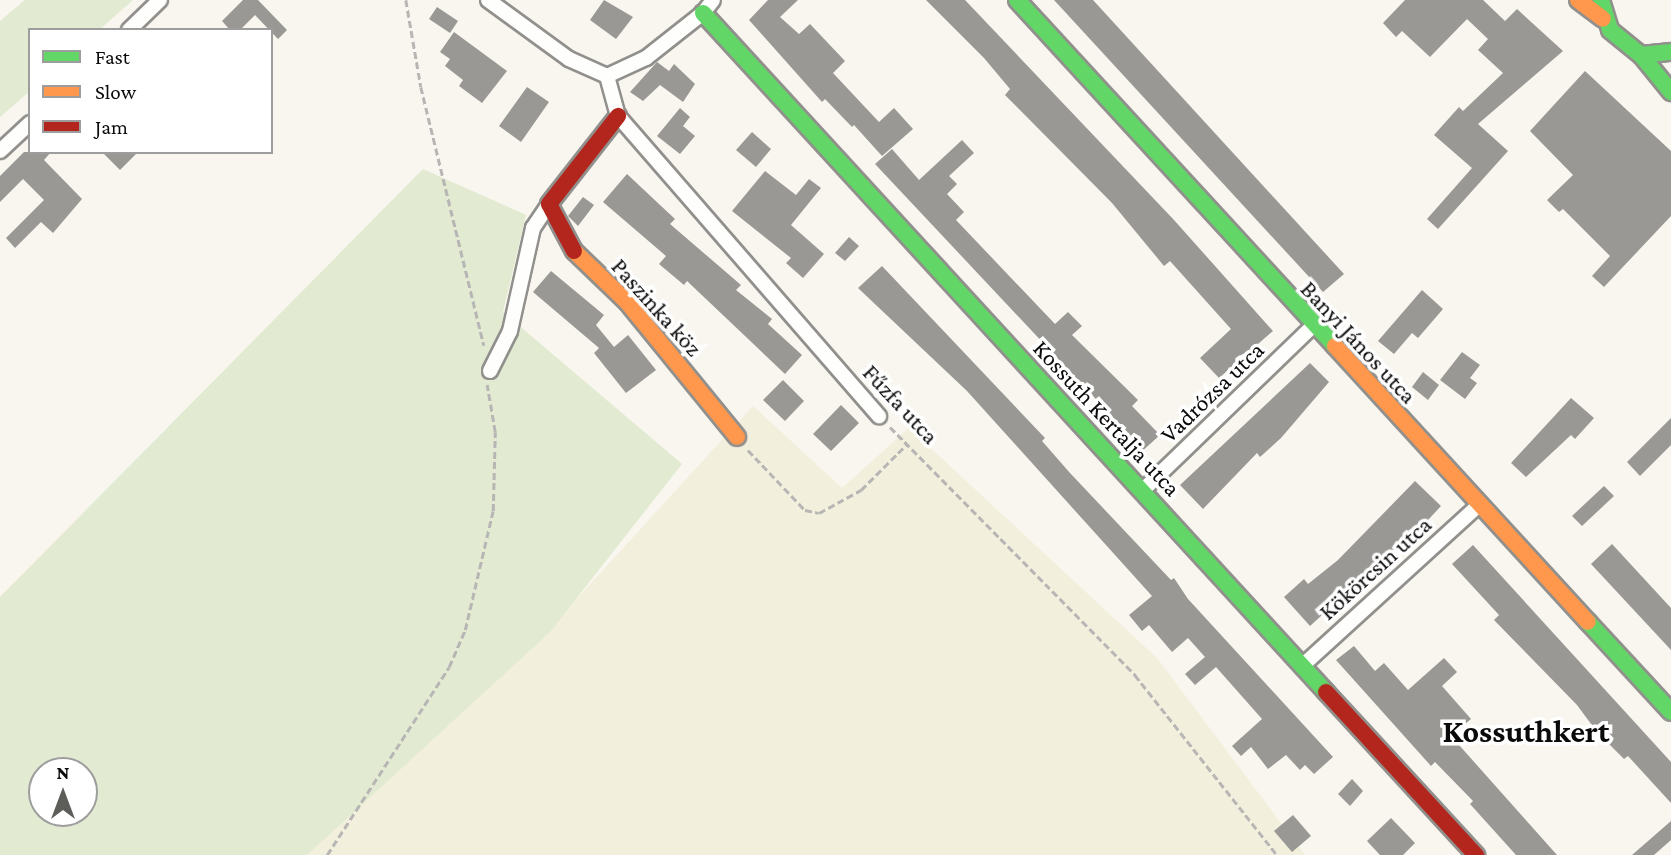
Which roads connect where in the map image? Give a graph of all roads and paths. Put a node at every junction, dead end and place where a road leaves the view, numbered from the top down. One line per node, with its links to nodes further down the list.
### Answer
1 (160, 0): 10 (street)
2 (406, 0): 20 (path)
3 (488, 0): 13 (street)
4 (713, 0): 8 (street)
5 (1017, 0): 19 (street, Banyi János utca)
6 (1578, 0): 9 (street)
7 (1601, 0): 9 (street)
8 (703, 13): 13 (street); 24 (street, Kossuth Kertalja utca)
9 (1603, 19): 12 (street)
10 (131, 28)
11 (1671, 52): 12 (street)
12 (1641, 55): 14 (street)
13 (607, 76): 15 (street, Fűzfa utca)
14 (1671, 92)
15 (618, 116): 18 (street); 21 (street, Fűzfa utca)
16 (28, 125): 17 (street)
17 (0, 151)
18 (548, 204): 20 (street); 22 (street, Paszinka köz)
19 (1313, 326): 24 (street, Vadrózsa utca); 25 (street, Banyi János utca)
20 (490, 371): 28 (path)
21 (879, 416): 23 (path, Fűzfa utca)
22 (737, 437): 23 (path)
23 (907, 444): 29 (path, Fűzfa utca)
24 (1142, 491): 26 (street, Kossuth Kertalja utca)
25 (1479, 505): 26 (street, Kökörcsin utca); 27 (street, Banyi János utca)
26 (1302, 666): 30 (street, Kossuth Kertalja utca)
27 (1671, 712)
28 (327, 855)
29 (1277, 855)
30 (1475, 855)

